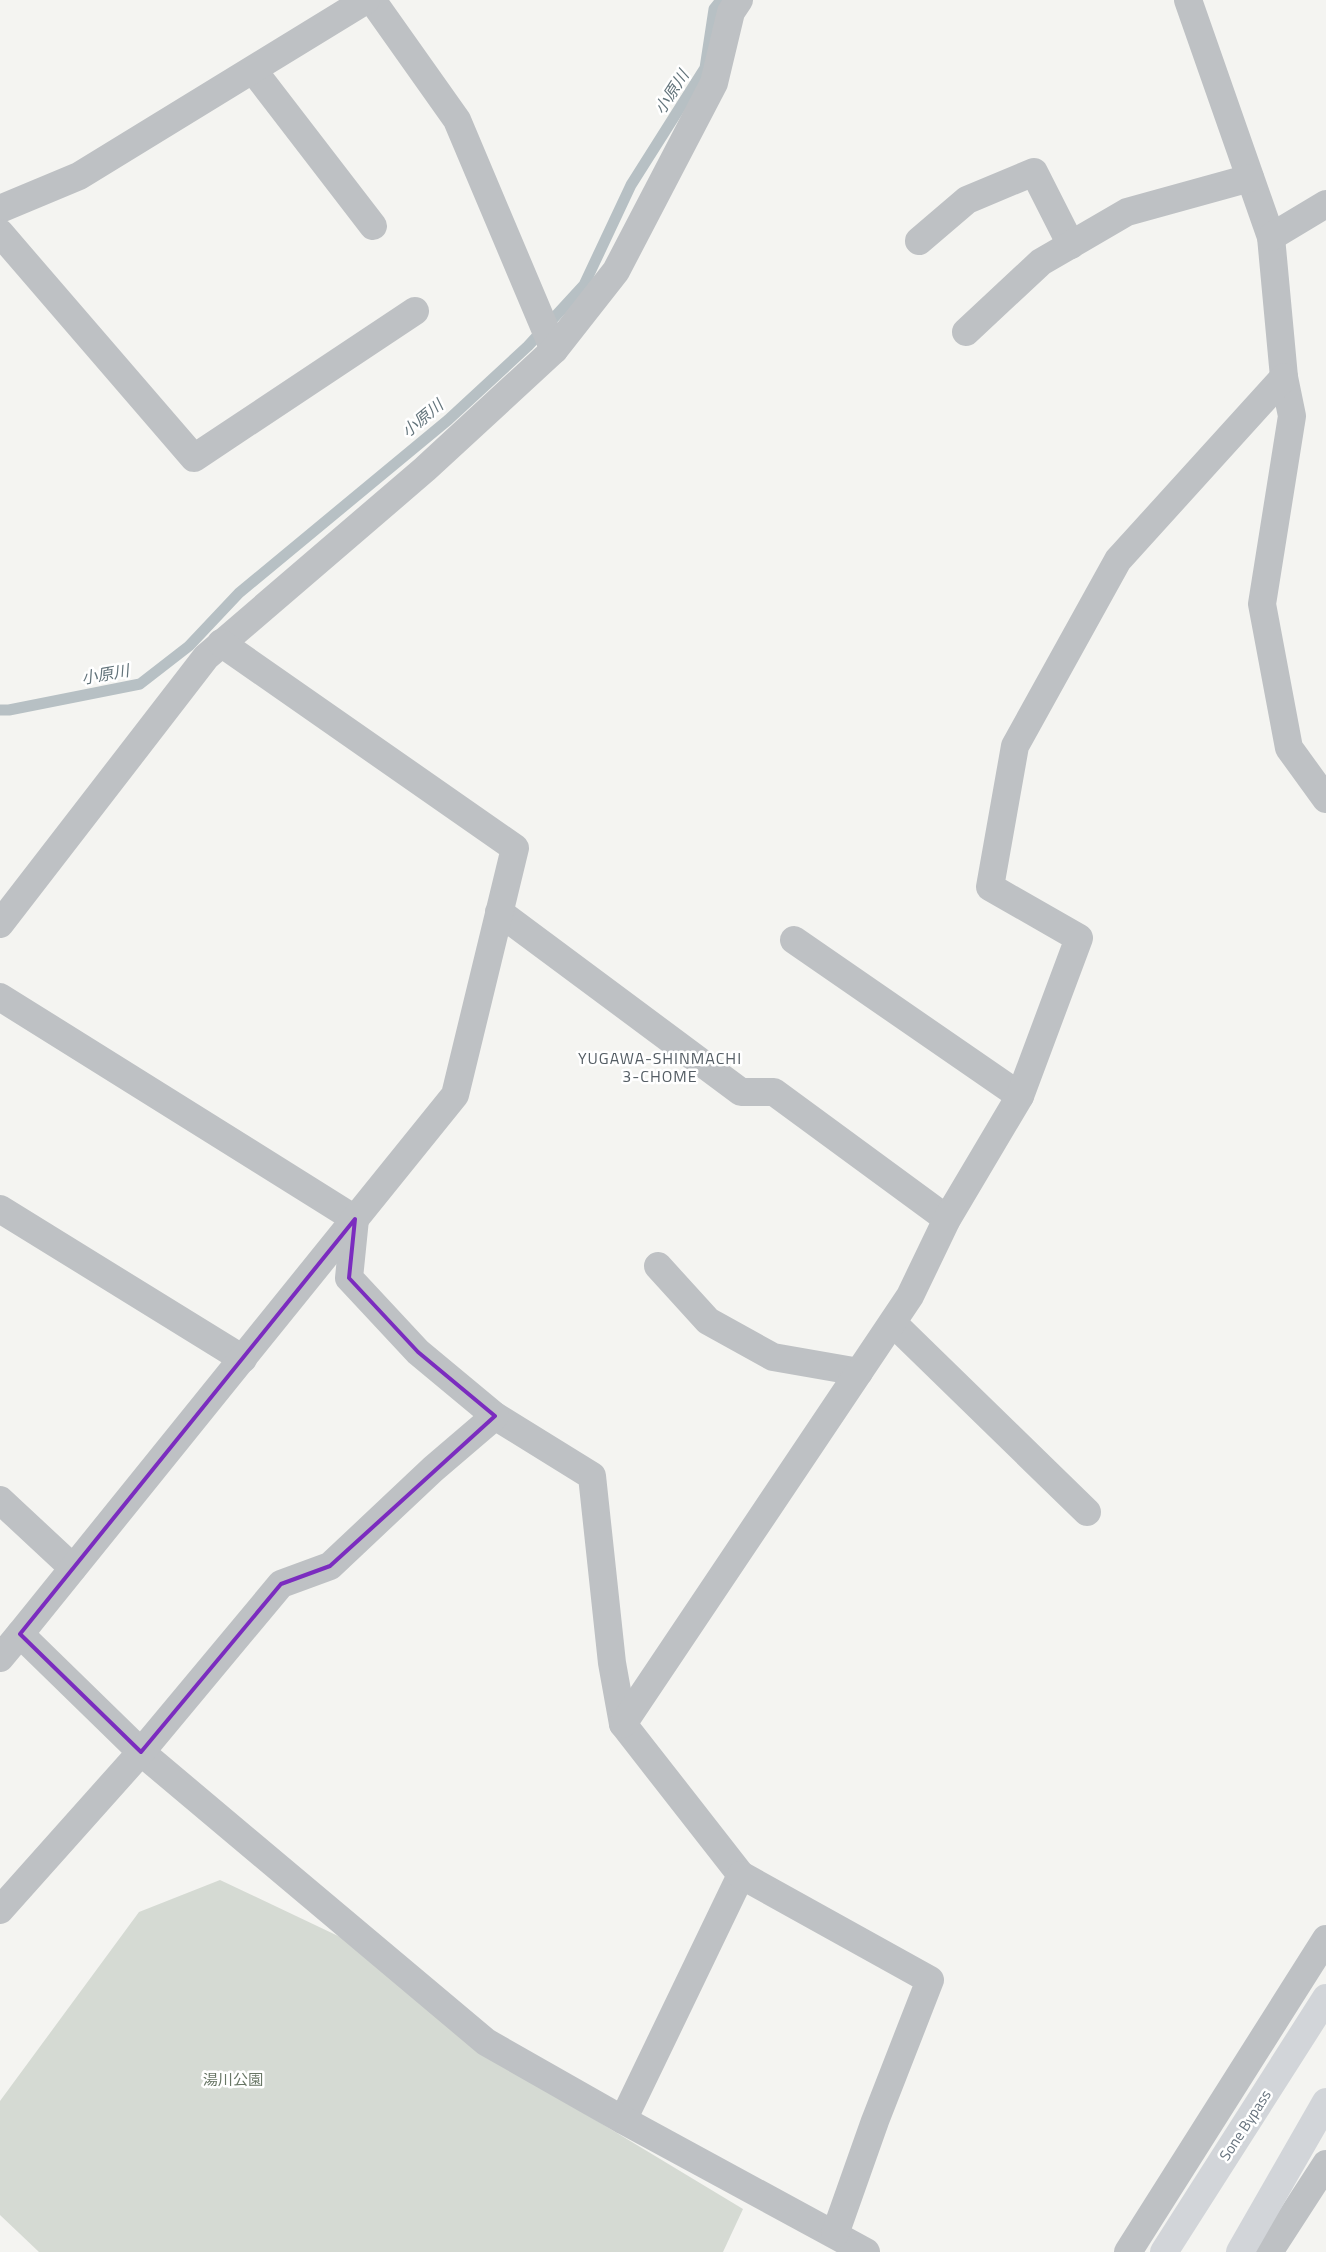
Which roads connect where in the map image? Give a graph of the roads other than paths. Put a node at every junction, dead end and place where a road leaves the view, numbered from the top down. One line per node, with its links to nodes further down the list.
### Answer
1 (366, 0): 5 (street)
2 (372, 0): 16 (street)
3 (739, 0): 16 (street)
4 (1188, 0): 6 (street)
5 (253, 70): 8 (street); 9 (street)
6 (1250, 178): 11 (street); 13 (street)
7 (1326, 204): 11 (street)
8 (0, 210)
9 (373, 226)
10 (0, 232): 14 (street)
11 (1271, 238): 17 (street)
12 (919, 241): 13 (street)
13 (1071, 244): 15 (street)
14 (415, 311)
15 (966, 332)
16 (554, 350): 18 (street)
17 (1284, 377): 19 (street); 24 (street)
18 (221, 643): 20 (street); 21 (street)
19 (1326, 799)
20 (499, 912): 26 (street); 27 (street)
21 (0, 924)
22 (794, 940): 24 (street)
23 (0, 997): 27 (street)
24 (1020, 1096): 26 (street)
25 (0, 1209): 30 (street)
26 (947, 1218): 29 (street)
27 (355, 1219): 30 (street); 32 (street)
28 (658, 1266): 31 (street)
29 (893, 1322): 31 (street); 34 (street)
30 (243, 1359): 35 (street)
31 (859, 1372): 37 (street)
32 (495, 1416): 37 (street); 38 (street)
33 (0, 1500): 35 (street)
34 (1087, 1512)
35 (73, 1568): 36 (street)
36 (6, 1648): 38 (street)
37 (623, 1724): 39 (street)
38 (141, 1752): 40 (street); 44 (street)
39 (741, 1875): 44 (street); 46 (street)
40 (0, 1910)
41 (1326, 1939): 48 (street)
42 (1326, 1998): 49 (highway, Sone Bypass)
43 (1326, 2102): 50 (highway)
44 (623, 2120): 46 (street)
45 (1326, 2164): 51 (street)
46 (835, 2234): 47 (street)
47 (866, 2252)
48 (1128, 2252)
49 (1164, 2252)
50 (1240, 2252)
51 (1269, 2252)

